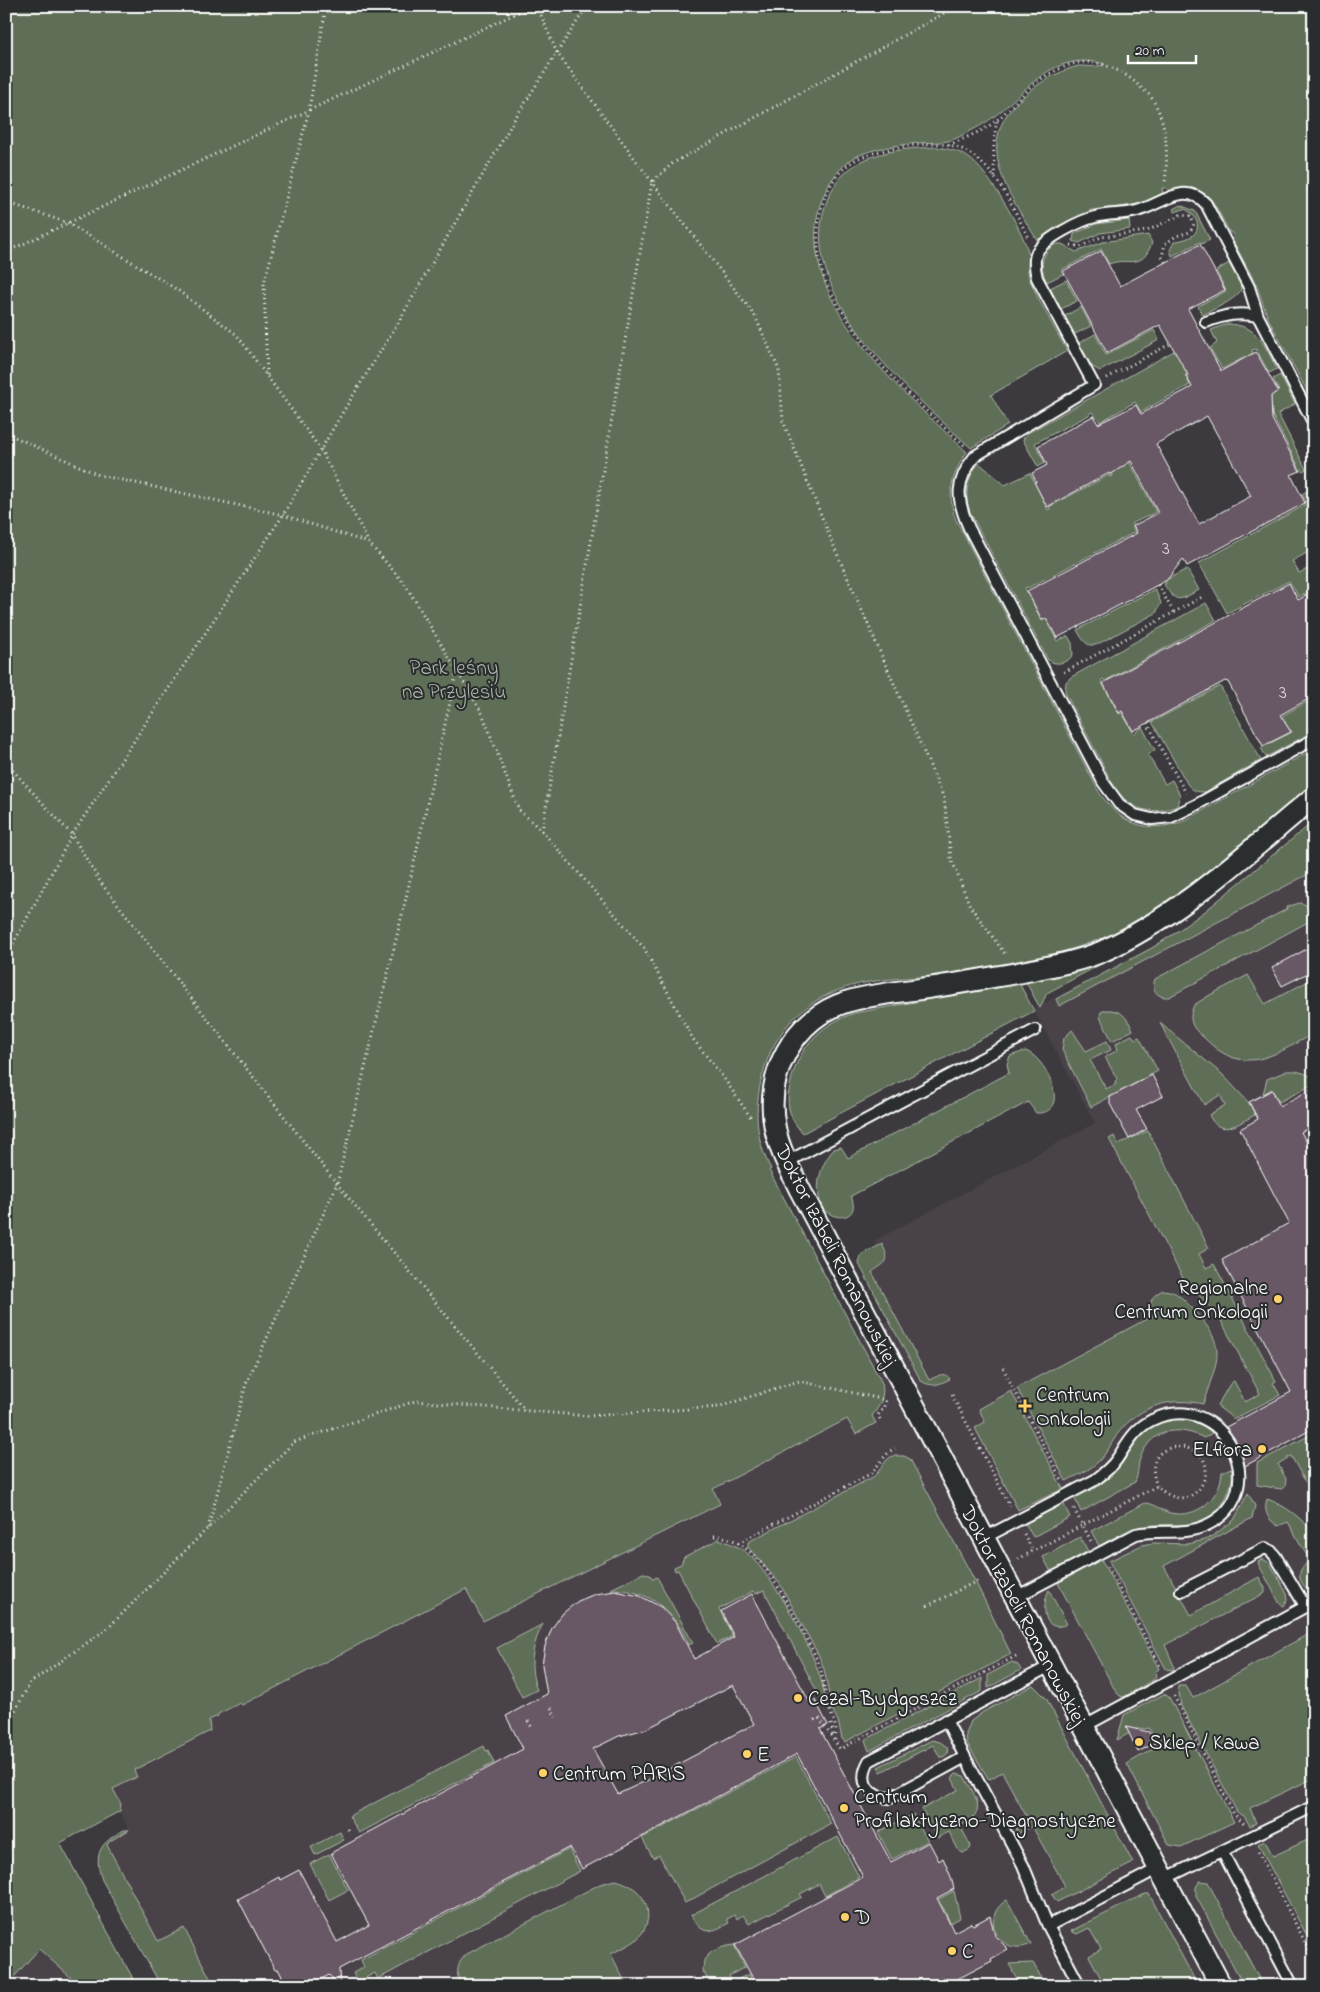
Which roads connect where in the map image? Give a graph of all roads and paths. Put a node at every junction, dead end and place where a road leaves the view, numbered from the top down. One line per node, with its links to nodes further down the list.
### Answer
1 (326, 6): 7 (path)
2 (532, 6): 7 (path)
3 (537, 6): 6 (path)
4 (587, 6): 6 (path)
5 (957, 6): 11 (path)
6 (557, 54): 11 (path); 26 (path)
7 (309, 110): 14 (path); 22 (path)
8 (997, 121): 9 (path); 10 (path); 12 (path)
9 (949, 145): 10 (path); 27 (path)
10 (996, 179): 17 (path)
11 (652, 182): 40 (path); 43 (path)
12 (1168, 197): 15 (lane); 19 (lane)
13 (6, 202): 14 (path)
14 (68, 223): 16 (path); 22 (path)
15 (1061, 234): 17 (lane); 18 (path)
16 (6, 252)
17 (1037, 253): 23 (lane)
18 (1165, 262)
19 (1258, 316): 20 (lane); 24 (lane)
20 (1206, 322)
21 (1170, 344): 23 (path)
22 (267, 376): 26 (path)
23 (1094, 385): 27 (lane)
24 (1314, 424)
25 (6, 433): 28 (path)
26 (321, 450): 28 (path); 29 (path)
27 (975, 456): 34 (lane)
28 (283, 515): 29 (path); 41 (path)
29 (369, 543): 33 (path)
30 (1158, 585): 32 (path)
31 (1204, 596): 32 (path)
32 (1174, 613): 34 (path)
33 (457, 671): 40 (path); 47 (path)
34 (1050, 680): 39 (lane)
35 (1147, 723): 39 (path)
36 (1314, 739): 39 (lane)
37 (6, 763): 41 (path)
38 (1314, 797): 43 (street, Doktor Izabeli Romanowskiej)
39 (1194, 806)
40 (542, 831): 45 (path)
41 (72, 835): 42 (path); 47 (path)
42 (6, 957)
43 (1018, 972): 46 (street, Doktor Izabeli Romanowskiej)
44 (1035, 1030): 46 (lane)
45 (753, 1121)
46 (787, 1162): 59 (street, Doktor Izabeli Romanowskiej)
47 (337, 1184): 51 (path); 57 (path)
48 (1003, 1368): 54 (path)
49 (952, 1395): 55 (path)
50 (886, 1400): 51 (path)
51 (526, 1410): 57 (path)
52 (895, 1448): 60 (path)
53 (1156, 1486): 53 (path); 56 (path)
54 (1067, 1494): 55 (lane); 56 (path); 62 (lane)
55 (1017, 1520): 59 (lane); 61 (path)
56 (1082, 1525): 61 (path); 62 (path)
57 (208, 1529): 79 (path)
58 (714, 1536): 60 (path)
59 (984, 1538): 66 (street, Doktor Izabeli Romanowskiej)
60 (738, 1543): 81 (path)
61 (1033, 1551): 63 (path)
62 (1099, 1553): 66 (lane); 71 (path)
63 (1016, 1560)
64 (979, 1580): 68 (path)
65 (1181, 1591): 67 (lane)
66 (1016, 1597): 70 (street, Doktor Izabeli Romanowskiej)
67 (1309, 1604): 71 (lane)
68 (927, 1606)
69 (1018, 1655): 81 (path)
70 (1052, 1665): 75 (lane); 78 (street, Doktor Izabeli Romanowskiej)
71 (1168, 1682): 78 (lane); 84 (path)
72 (551, 1708): 73 (path)
73 (556, 1717)
74 (815, 1720): 81 (path)
75 (946, 1720): 82 (lane); 82 (lane)
76 (528, 1721): 80 (path)
77 (831, 1724): 81 (path)
78 (1083, 1727): 86 (street, Doktor Izabeli Romanowskiej)
79 (6, 1728)
80 (533, 1729)
81 (835, 1740)
82 (965, 1757): 87 (lane)
83 (1314, 1806): 84 (lane)
84 (1250, 1836): 85 (lane); 88 (path)
85 (1222, 1851): 86 (lane); 91 (lane)
86 (1162, 1874): 87 (lane); 90 (street, Doktor Izabeli Romanowskiej)
87 (1048, 1926): 89 (lane)
88 (1314, 1959)
89 (1080, 1986)
90 (1221, 1986)
91 (1293, 1986)

